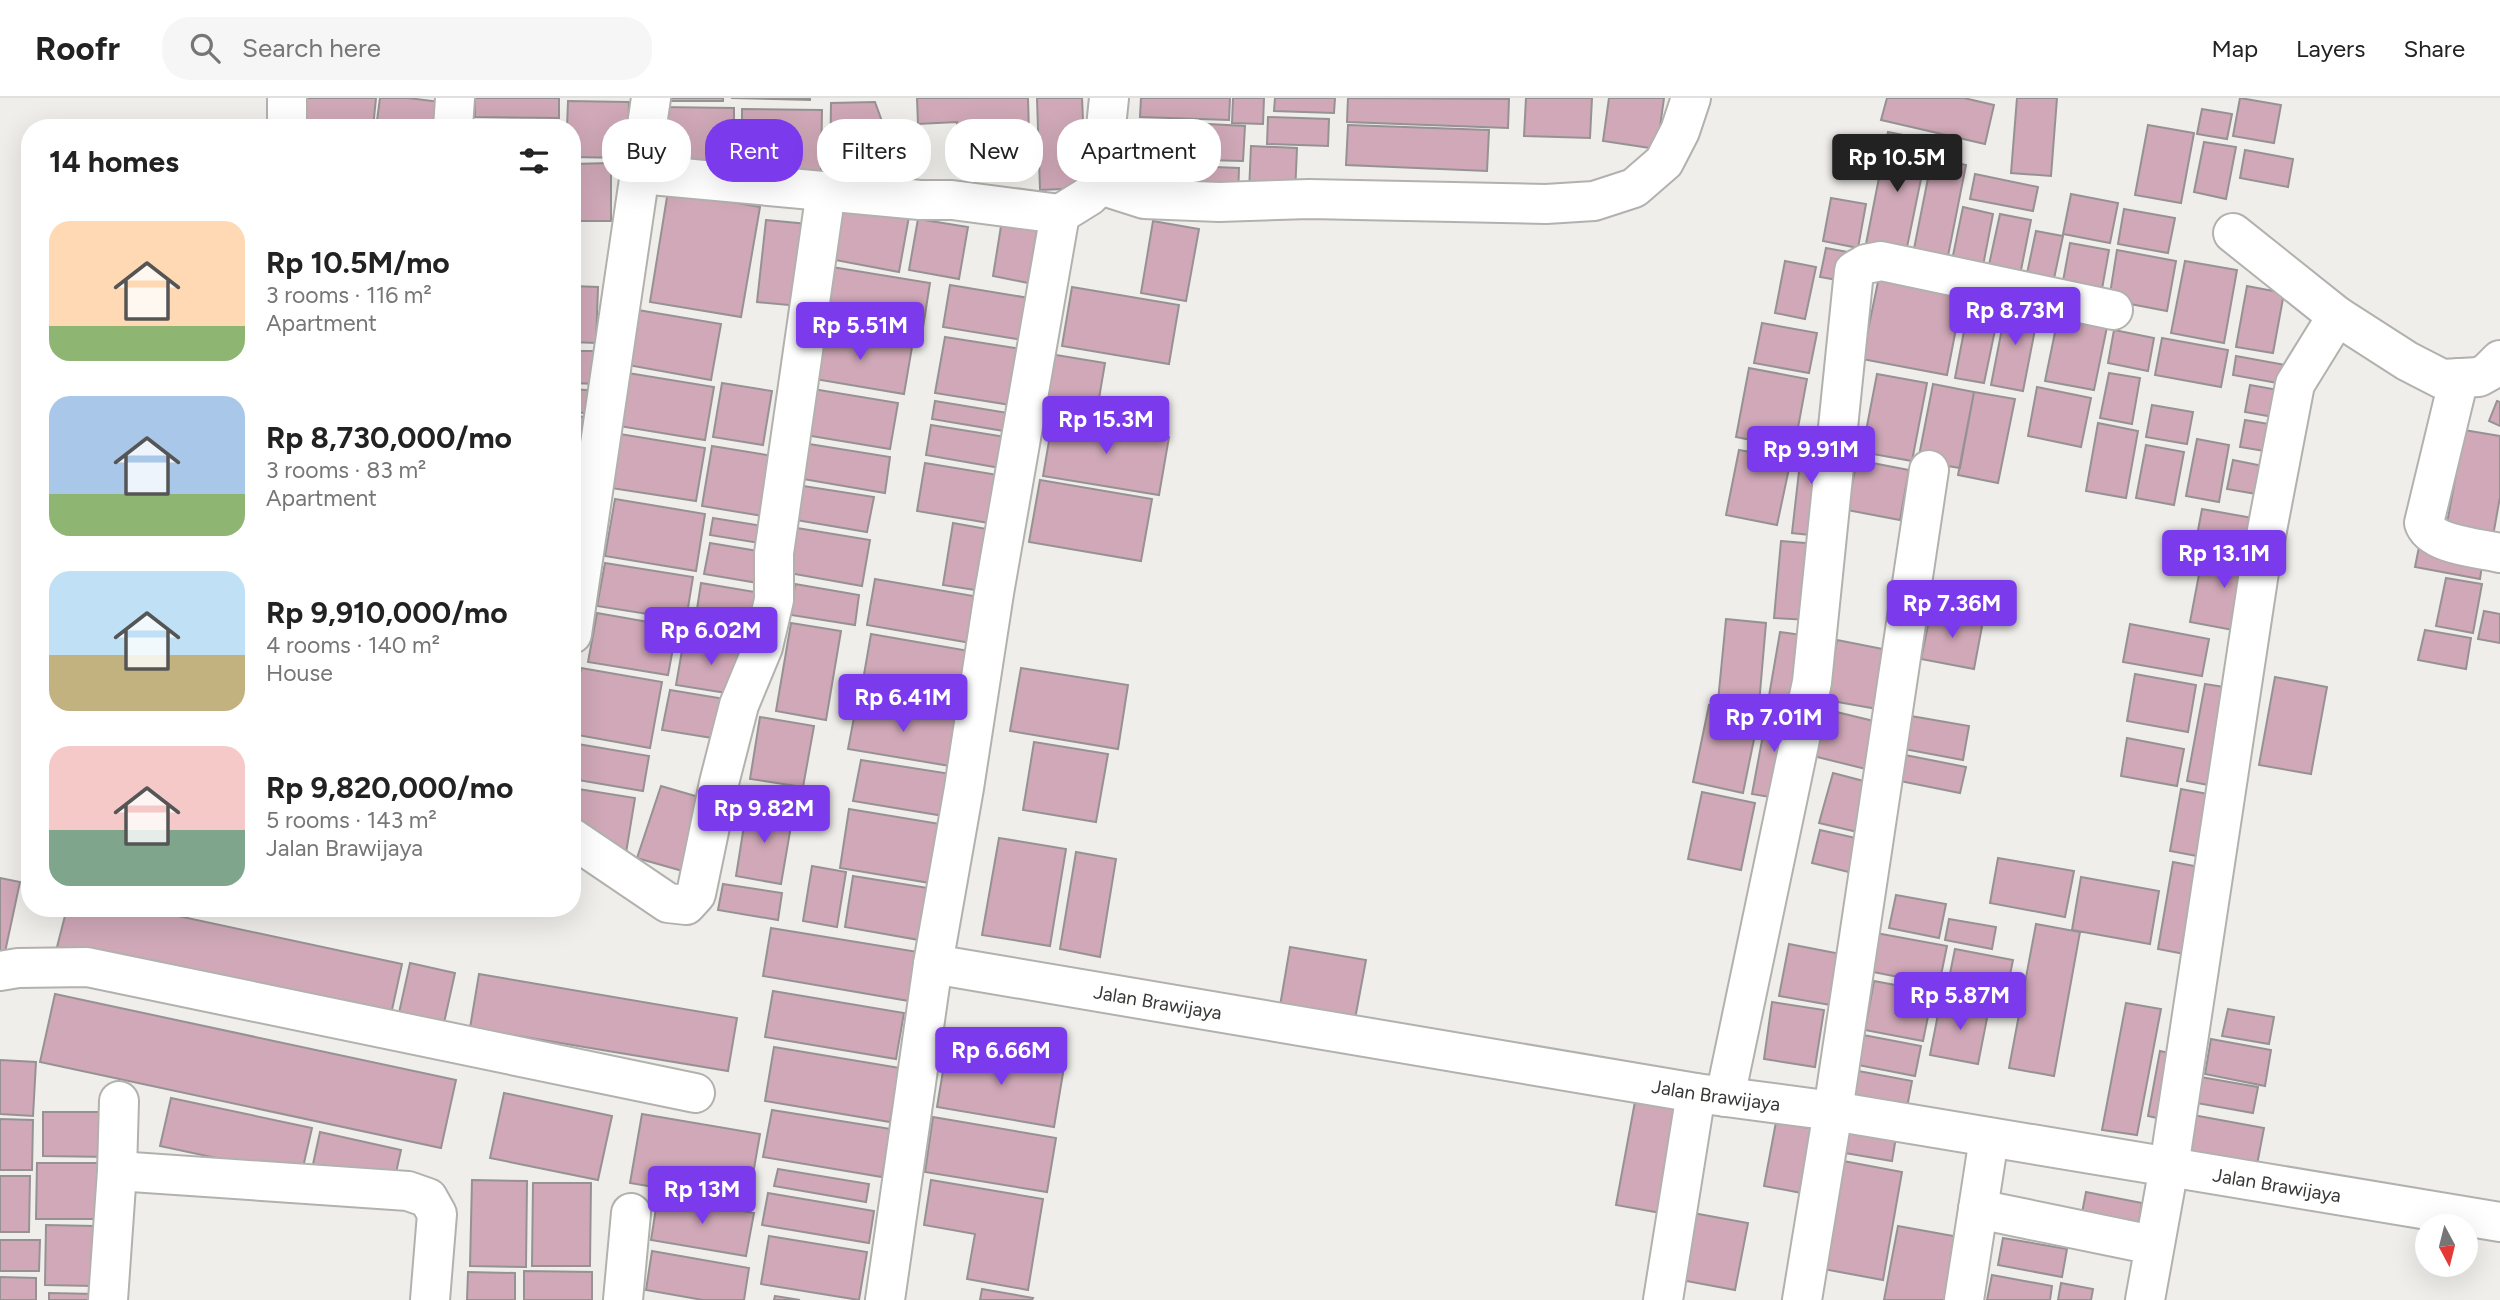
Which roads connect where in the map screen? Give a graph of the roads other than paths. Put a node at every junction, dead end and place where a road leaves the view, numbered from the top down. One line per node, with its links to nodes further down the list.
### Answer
1 (287, 98): 6 (street)
2 (455, 98): 7 (street)
3 (651, 98): 8 (street)
4 (1109, 98): 11 (street)
5 (1690, 98): 11 (street)
6 (287, 119)
7 (454, 119)
8 (648, 119)
9 (691, 179): 12 (street)
10 (639, 182): 21 (street)
11 (1100, 185): 13 (street)
12 (826, 191): 13 (street); 22 (street)
13 (1060, 214): 23 (street)
14 (2233, 233): 16 (street)
15 (2113, 310): 26 (street)
16 (2337, 316): 18 (street); 30 (street)
17 (2500, 360): 18 (street)
18 (2459, 378): 20 (street)
19 (1929, 470): 28 (street)
20 (2500, 552)
21 (581, 573)
22 (581, 844)
23 (933, 964): 26 (street, Jalan Brawijaya); 39 (street)
24 (0, 971): 25 (street)
25 (695, 1093)
26 (1711, 1095): 28 (street, Jalan Brawijaya); 40 (street)
27 (119, 1101): 31 (street)
28 (1833, 1111): 29 (street, Jalan Brawijaya); 41 (street)
29 (1989, 1138): 30 (street, Jalan Brawijaya); 32 (street)
30 (2169, 1167): 34 (street, Jalan Brawijaya); 35 (street)
31 (117, 1171): 36 (street); 37 (street)
32 (1978, 1209): 35 (street); 42 (street)
33 (631, 1213): 38 (street)
34 (2500, 1223)
35 (2153, 1245): 43 (street)
36 (108, 1300)
37 (430, 1300)
38 (623, 1300)
39 (886, 1300)
40 (1663, 1300)
41 (1802, 1300)
42 (1964, 1300)
43 (2145, 1300)

